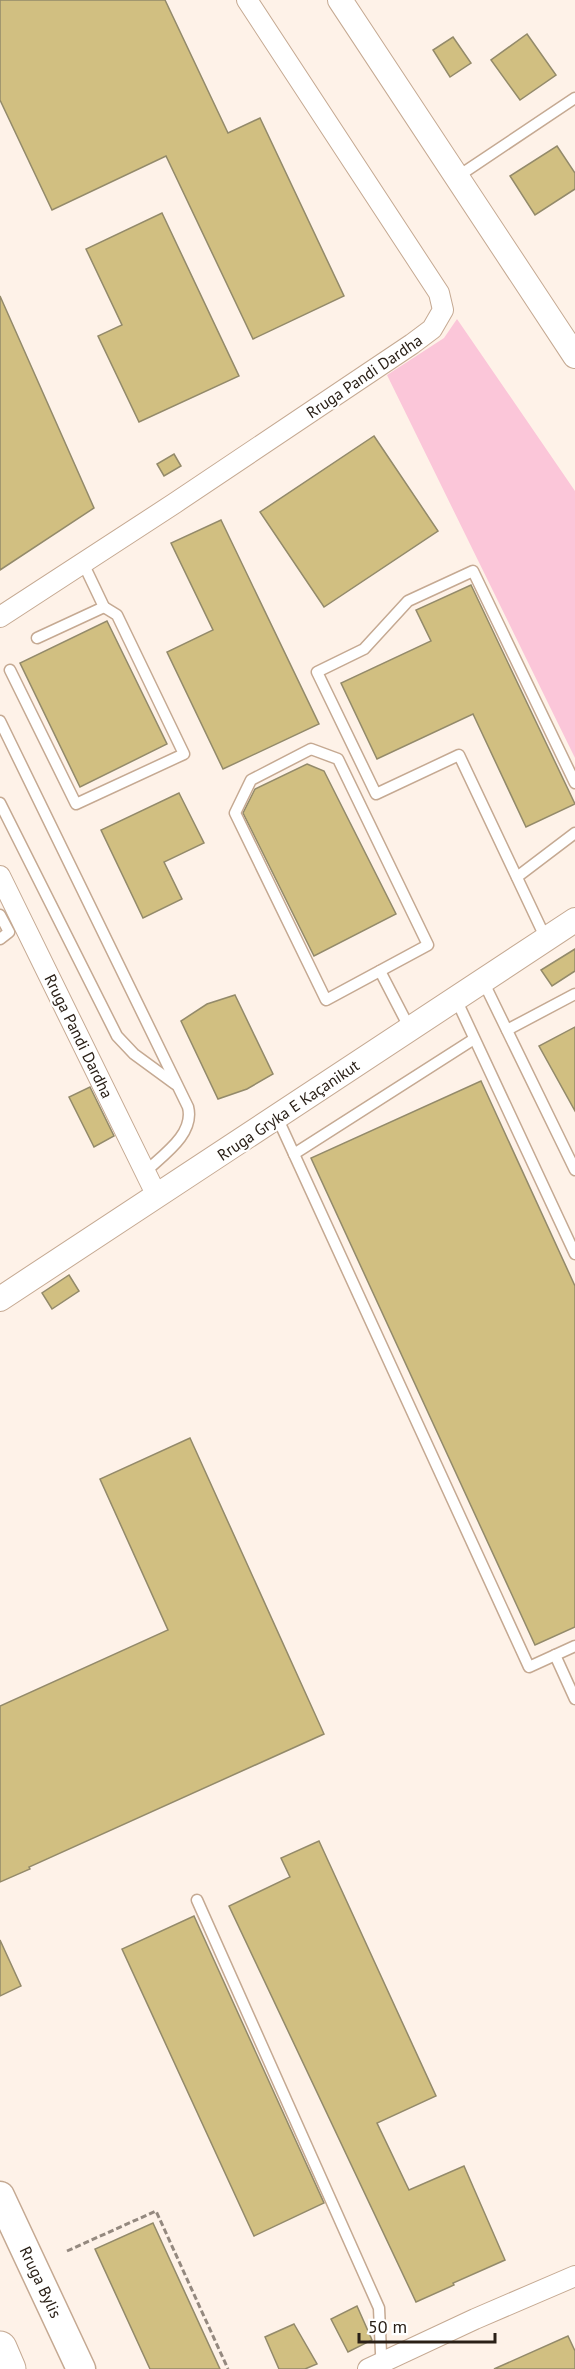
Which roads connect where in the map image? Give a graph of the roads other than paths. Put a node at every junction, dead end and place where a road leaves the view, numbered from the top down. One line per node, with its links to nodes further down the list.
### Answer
1 (247, 0): 6 (street, Rruga Pandi Dardha)
2 (340, 0): 4 (street)
3 (575, 98): 4 (lane)
4 (457, 177): 5 (street)
5 (575, 356)
6 (83, 563): 7 (lane); 8 (street, Rruga Pandi Dardha)
7 (104, 607): 9 (lane); 10 (lane)
8 (0, 616)
9 (37, 638)
10 (10, 670)
11 (0, 721): 28 (lane)
12 (575, 783): 16 (lane)
13 (0, 804): 28 (lane)
14 (575, 833): 16 (lane)
15 (0, 876): 32 (street, Rruga Pandi Dardha)
16 (517, 878): 20 (lane)
17 (0, 915): 19 (lane)
18 (575, 920): 20 (street, Rruga Gryka E Kaçanikut)
19 (0, 939)
20 (546, 939): 22 (street, Rruga Gryka E Kaçanikut)
21 (380, 970): 21 (lane); 25 (lane)
22 (483, 981): 24 (street, Rruga Gryka E Kaçanikut); 26 (lane)
23 (575, 994): 26 (lane)
24 (456, 999): 25 (street, Rruga Gryka E Kaçanikut); 27 (lane)
25 (411, 1029): 29 (street, Rruga Gryka E Kaçanikut)
26 (507, 1030): 31 (lane)
27 (474, 1038): 30 (lane); 34 (lane)
28 (178, 1085): 32 (lane)
29 (277, 1116): 30 (lane); 33 (street, Rruga Gryka E Kaçanikut)
30 (294, 1154): 37 (lane)
31 (575, 1170)
32 (145, 1172): 33 (street, Rruga Pandi Dardha)
33 (157, 1197): 35 (street, Rruga Gryka E Kaçanikut)
34 (575, 1254)
35 (0, 1299)
36 (575, 1646): 37 (lane)
37 (555, 1655): 38 (lane)
38 (575, 1699)
39 (197, 1900): 43 (lane)
40 (0, 2196): 45 (main road, Rruga Bylis)
41 (575, 2276): 43 (street)
42 (0, 2348): 44 (highway)
43 (376, 2366)
44 (9, 2369)
45 (81, 2369)

